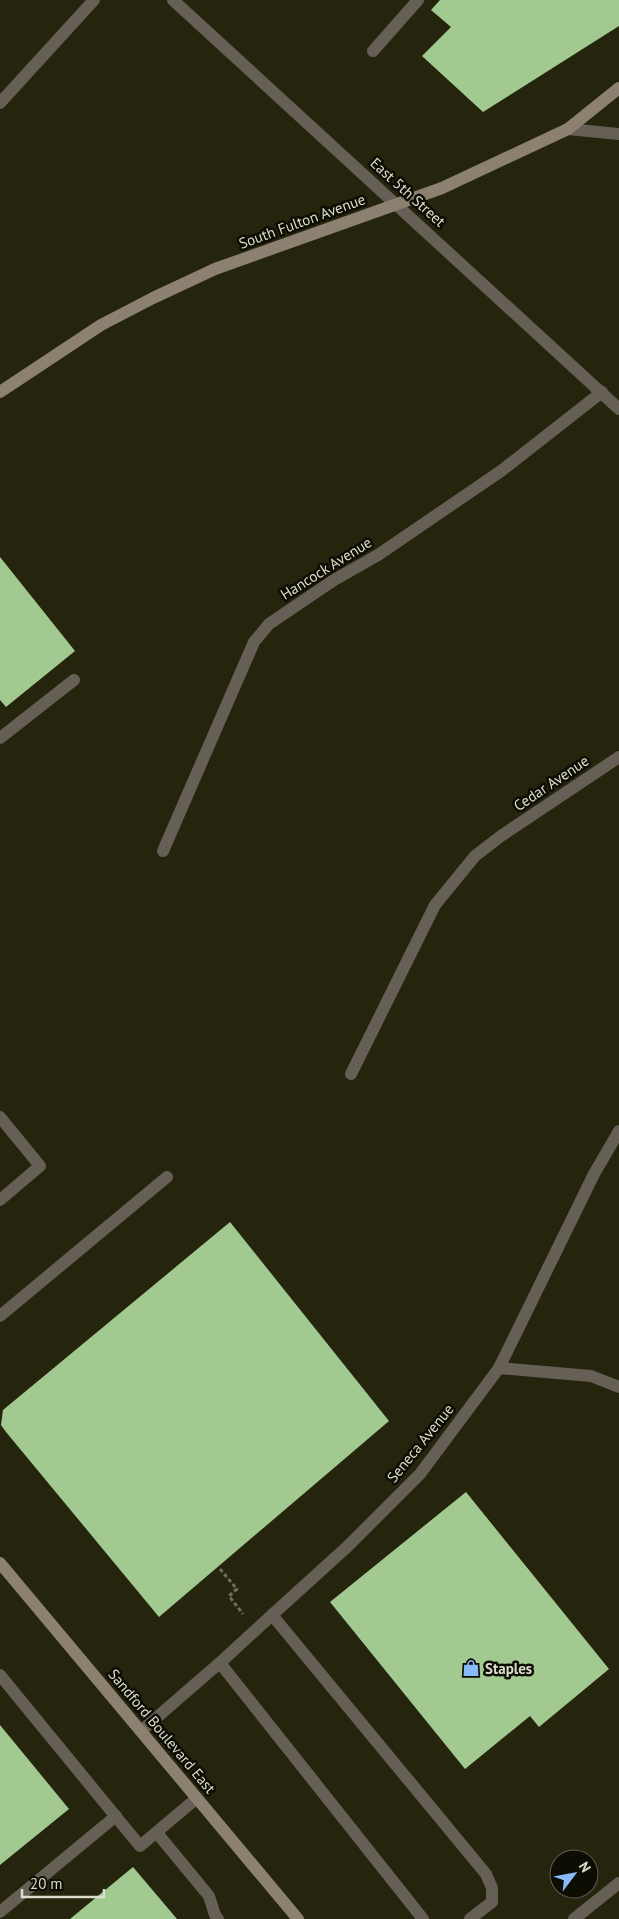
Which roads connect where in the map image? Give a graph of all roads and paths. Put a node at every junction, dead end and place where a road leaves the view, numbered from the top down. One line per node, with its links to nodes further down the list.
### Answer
1 (94, 0): 6 (street)
2 (173, 0): 9 (street, East 5th Street)
3 (418, 0): 4 (street)
4 (373, 51)
5 (619, 88): 7 (main road, South Fulton Avenue)
6 (0, 103)
7 (568, 129): 8 (street); 9 (main road, South Fulton Avenue)
8 (619, 134)
9 (397, 204): 10 (main road, South Fulton Avenue); 11 (street, East 5th Street)
10 (0, 392)
11 (602, 392): 12 (street, East 5th Street); 16 (street, Hancock Avenue)
12 (619, 408)
13 (74, 680): 14 (street)
14 (0, 738)
15 (619, 757): 17 (street, Cedar Avenue)
16 (163, 851)
17 (351, 1074)
18 (0, 1117): 21 (street)
19 (619, 1131): 23 (street, Seneca Avenue)
20 (167, 1176): 22 (street)
21 (0, 1200)
22 (0, 1316)
23 (499, 1368): 24 (street); 27 (street, Seneca Avenue)
24 (619, 1387)
25 (0, 1563): 31 (main road, Sandford Boulevard East)
26 (220, 1568): 28 (path)
27 (272, 1615): 29 (street, Seneca Avenue); 40 (street)
28 (246, 1618)
29 (220, 1663): 31 (street, Seneca Avenue); 39 (street)
30 (0, 1675): 33 (street)
31 (141, 1731): 32 (main road, Sandford Boulevard East)
32 (197, 1798): 34 (street); 38 (main road, Sandford Boulevard East)
33 (116, 1816): 34 (street); 36 (street)
34 (157, 1833): 37 (street)
35 (619, 1883): 41 (street)
36 (0, 1912)
37 (218, 1919)
38 (298, 1919)
39 (423, 1919)
40 (470, 1919)
41 (574, 1919)

